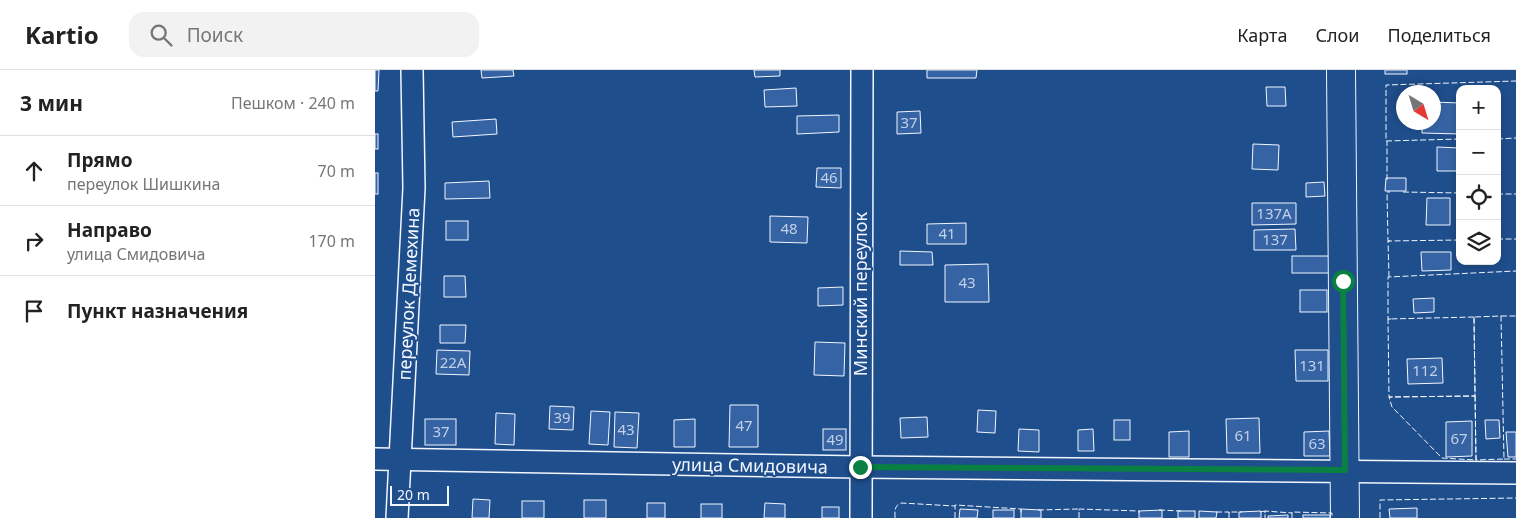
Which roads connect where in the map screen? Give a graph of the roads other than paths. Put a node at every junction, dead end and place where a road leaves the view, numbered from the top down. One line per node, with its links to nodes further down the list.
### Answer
1 (412, 70): 5 (street, переулок Демехина)
2 (862, 70): 6 (street, Минский переулок)
3 (1341, 70): 7 (main road)
4 (375, 459): 5 (street, улица Смидовича)
5 (400, 460): 6 (street, улица Смидовича); 9 (street, переулок Демехина)
6 (860, 467): 7 (street, улица Смидовича); 10 (street, Минский переулок)
7 (1345, 470): 8 (street, улица Смидовича); 11 (main road)
8 (1516, 473)
9 (397, 518)
10 (861, 518)
11 (1345, 518)

